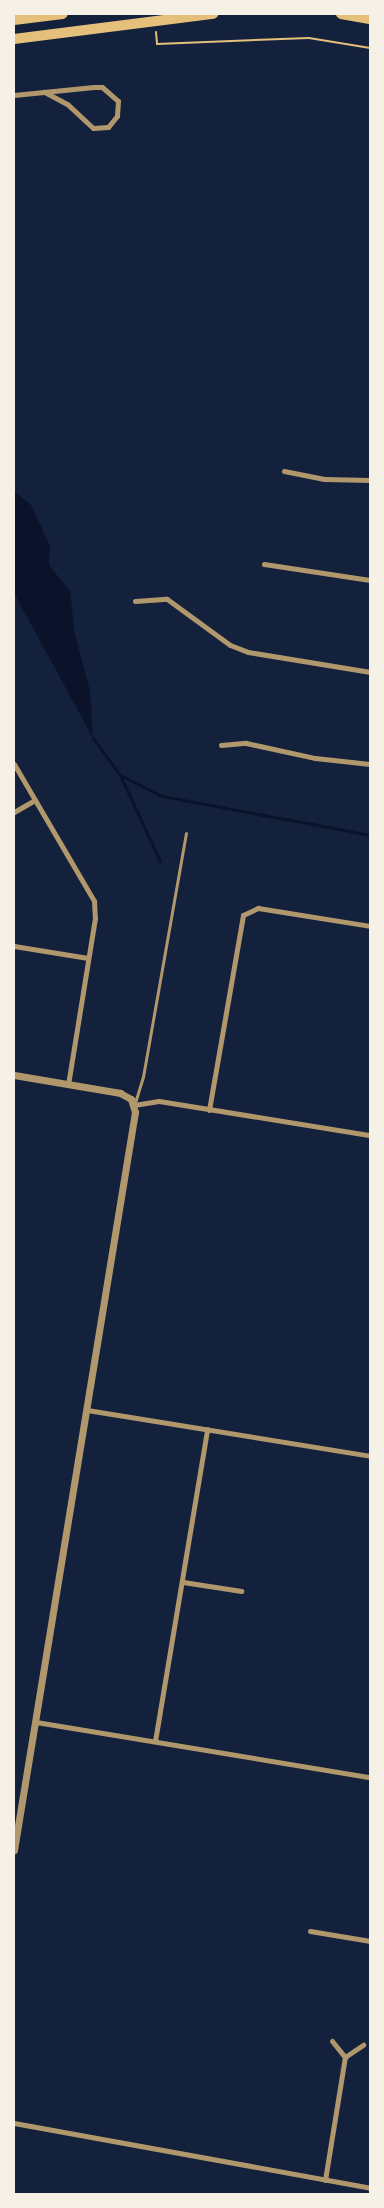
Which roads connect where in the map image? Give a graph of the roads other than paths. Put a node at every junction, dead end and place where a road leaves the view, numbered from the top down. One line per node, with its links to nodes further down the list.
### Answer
1 (63, 14): 5 (highway)
2 (213, 14): 6 (highway)
3 (341, 14): 4 (highway)
4 (370, 19)
5 (14, 20)
6 (14, 38)
7 (44, 92): 7 (street); 8 (street)
8 (14, 96)
9 (284, 471): 10 (street)
10 (370, 480)
11 (264, 564): 12 (street)
12 (370, 580)
13 (135, 601): 14 (street)
14 (370, 672)
15 (221, 745): 17 (street)
16 (14, 764): 18 (street)
17 (370, 764)
18 (35, 800): 19 (street); 23 (street)
19 (14, 812)
20 (186, 834): 26 (lane)
21 (370, 926): 27 (street)
22 (14, 946): 23 (street)
23 (88, 958): 25 (street)
24 (14, 1075): 25 (street)
25 (68, 1084): 26 (street)
26 (134, 1105): 27 (street); 29 (street)
27 (209, 1110): 28 (street)
28 (370, 1135)
29 (87, 1410): 30 (street); 34 (street)
30 (207, 1429): 31 (street); 32 (street)
31 (370, 1456)
32 (182, 1582): 33 (street); 35 (street)
33 (241, 1591)
34 (36, 1722): 35 (street); 37 (street)
35 (155, 1741): 36 (street)
36 (370, 1777)
37 (14, 1850)
38 (310, 1931): 39 (street)
39 (370, 1941)
40 (332, 2041): 42 (street)
41 (364, 2045): 42 (street)
42 (345, 2057): 44 (street)
43 (14, 2123): 44 (street)
44 (325, 2180): 45 (street)
45 (370, 2188)

